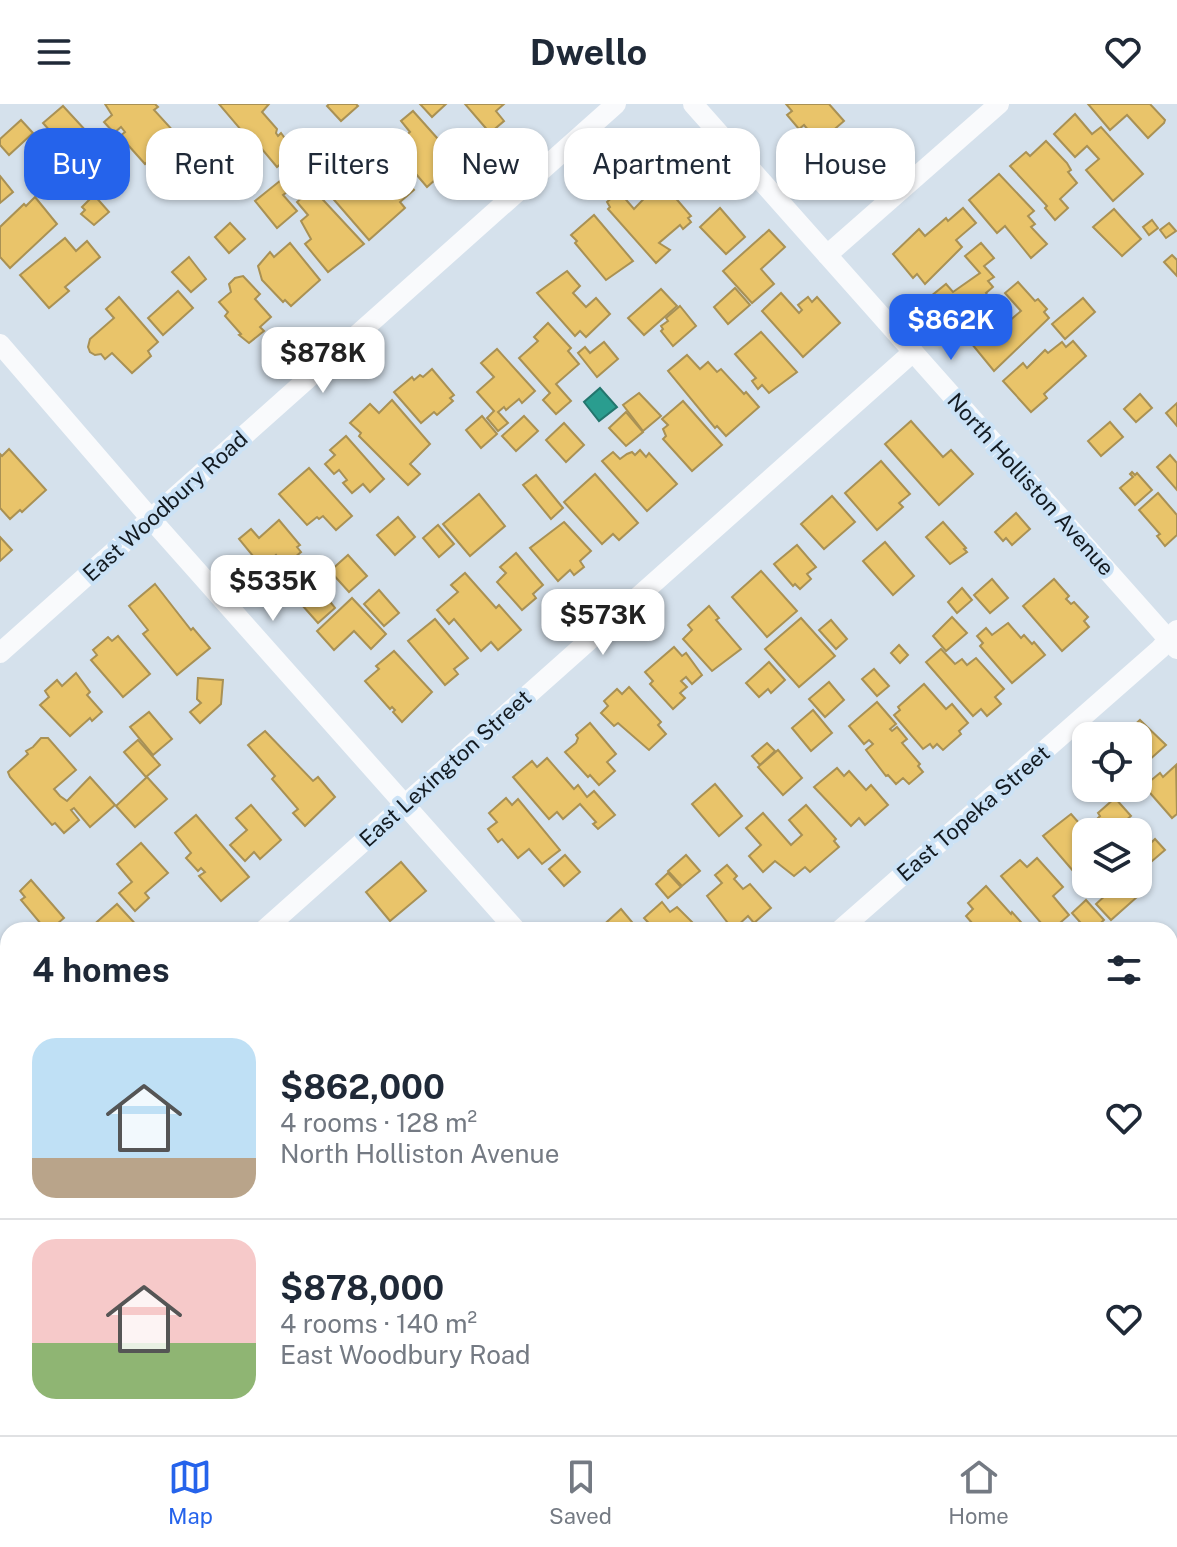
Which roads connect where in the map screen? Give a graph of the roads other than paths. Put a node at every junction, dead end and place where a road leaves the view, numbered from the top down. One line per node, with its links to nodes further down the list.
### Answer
1 (616, 104): 7 (street, East Woodbury Road)
2 (693, 104): 4 (street, North Holliston Avenue)
3 (999, 104): 4 (street)
4 (827, 255): 6 (street, North Holliston Avenue)
5 (0, 344): 7 (street)
6 (913, 352): 8 (street, North Holliston Avenue); 10 (street, East Lexington Street)
7 (151, 519): 9 (street, East Woodbury Road); 10 (street)
8 (1174, 640): 13 (street, East Topeka Street)
9 (0, 653)
10 (405, 804): 11 (street, East Lexington Street); 12 (street)
11 (273, 922)
12 (509, 922)
13 (849, 922)

